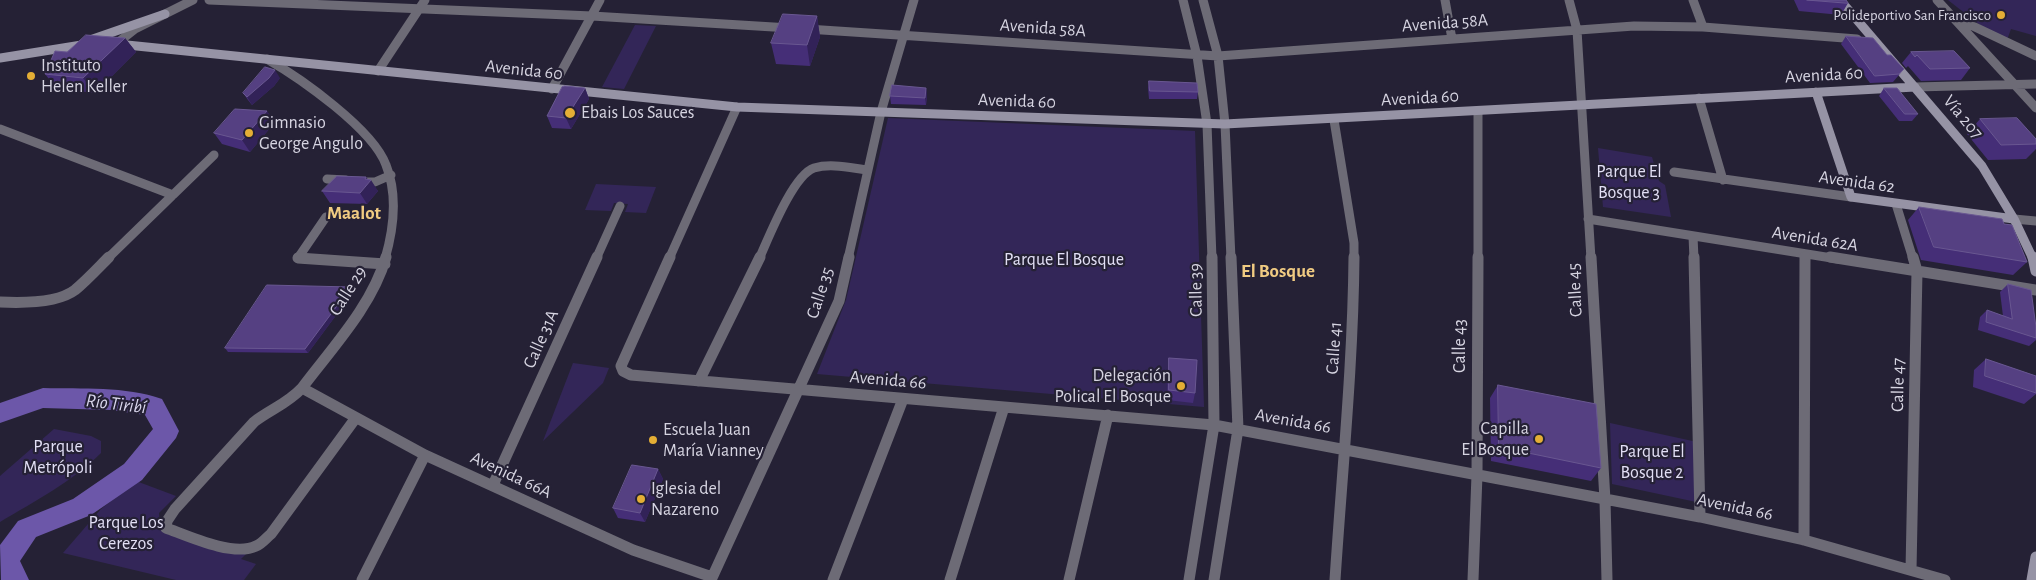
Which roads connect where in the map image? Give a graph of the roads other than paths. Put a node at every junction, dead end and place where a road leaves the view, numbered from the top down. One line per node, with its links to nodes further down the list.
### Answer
1 (193, 0): 14 (street)
2 (209, 0): 13 (street, Avenida 58A)
3 (424, 0): 13 (street)
4 (600, 0): 15 (street)
5 (914, 0): 19 (street, Calle 35)
6 (1183, 0): 24 (street, Calle 39)
7 (1203, 0): 25 (street, Calle 39)
8 (1445, 0): 20 (street)
9 (1569, 0): 18 (street, Calle 45)
10 (1693, 0): 17 (street)
11 (1840, 0): 21 (street, Vía 207)
12 (1937, 0): 16 (street)
13 (418, 10): 15 (street, Avenida 58A); 29 (street)
14 (165, 14): 22 (street); 23 (street)
15 (592, 16): 19 (street, Avenida 58A); 33 (street)
16 (1952, 16): 26 (street); 31 (street)
17 (1703, 27): 18 (street, Avenida 58A); 21 (street, Avenida 58A)
18 (1577, 30): 20 (street, Avenida 58A); 36 (street, Calle 45)
19 (902, 35): 24 (street, Avenida 58A); 40 (street, Calle 35)
20 (1452, 39): 25 (street, Avenida 58A)
21 (1874, 40): 32 (street, Vía 207)
22 (116, 44): 23 (street, Avenida 60); 28 (street, Avenida 60)
23 (70, 46): 27 (street, Avenida 60)
24 (1197, 56): 25 (street, Avenida 58A); 42 (street, Calle 39)
25 (1218, 56): 43 (street, Calle 39)
26 (2036, 56)
27 (0, 58)
28 (266, 58): 29 (street, Avenida 60); 48 (street, Calle 29)
29 (378, 70): 33 (street, Avenida 60)
30 (2036, 84): 31 (street, Avenida 60)
31 (2015, 85): 32 (street, Avenida 60); 38 (street)
32 (1915, 87): 34 (street, Avenida 60); 57 (street, Vía 207)
33 (552, 89): 37 (street, Avenida 60)
34 (1816, 92): 35 (street, Avenida 60); 52 (street)
35 (1699, 98): 36 (street, Avenida 60); 50 (street)
36 (1581, 105): 39 (street, Avenida 60); 56 (street, Calle 45)
37 (737, 107): 40 (street, Avenida 60); 66 (street, Avenida 66)
38 (2036, 108)
39 (1478, 111): 41 (street, Avenida 60); 77 (street, Calle 43)
40 (881, 112): 42 (street, Avenida 60); 46 (street, Calle 35)
41 (1334, 120): 43 (street, Avenida 60); 75 (street, Calle 41)
42 (1206, 124): 43 (street, Avenida 60); 73 (street, Calle 39)
43 (1225, 124): 74 (street, Calle 39)
44 (0, 129): 51 (street)
45 (214, 155): 51 (street)
46 (868, 170): 66 (street); 68 (street, Calle 35)
47 (1674, 172): 50 (street, Avenida 62)
48 (390, 174): 49 (street); 61 (street, Calle 29)
49 (327, 179)
50 (1723, 180): 52 (street, Avenida 62)
51 (173, 195): 65 (street)
52 (1851, 197): 53 (street, Avenida 62)
53 (1896, 204): 57 (street, Avenida 62); 62 (street, Calle 47)
54 (620, 206): 78 (street, Calle 31A)
55 (326, 217): 61 (street)
56 (1588, 219): 59 (street, Avenida 62A); 79 (street, Calle 45)
57 (2014, 219): 58 (street, Avenida 62); 63 (street, Vía 207)
58 (2036, 221)
59 (1693, 236): 60 (street, Avenida 62A); 80 (street)
60 (1805, 255): 62 (street, Avenida 62A); 81 (street)
61 (385, 264): 67 (street, Calle 29)
62 (1917, 271): 64 (street, Avenida 62A); 83 (street, Calle 47)
63 (2036, 271)
64 (2036, 290)
65 (0, 302)
66 (699, 381): 68 (street, Avenida 66)
67 (302, 388): 72 (street, Avenida 66A); 72 (street, Calle 29)
68 (799, 389): 69 (street, Avenida 66); 84 (street, Calle 35)
69 (903, 399): 70 (street, Avenida 66); 86 (street)
70 (1004, 407): 71 (street, Avenida 66); 87 (street)
71 (1108, 414): 73 (street, Avenida 66); 88 (street)
72 (356, 419): 76 (street, Avenida 66A)
73 (1214, 425): 74 (street, Avenida 66); 89 (street, Calle 39)
74 (1238, 429): 75 (street, Avenida 66); 90 (street, Calle 39)
75 (1343, 448): 77 (street, Avenida 66); 91 (street, Calle 41)
76 (425, 455): 78 (street, Avenida 66A); 85 (street)
77 (1477, 475): 79 (street, Avenida 66); 92 (street, Calle 43)
78 (493, 485): 84 (street, Avenida 66A)
79 (1606, 500): 80 (street, Avenida 66); 93 (street, Calle 45)
80 (1700, 517): 81 (street, Avenida 66)
81 (1804, 540): 83 (street, Avenida 66)
82 (2036, 558): 95 (street)
83 (1911, 570): 94 (street, Avenida 66)
84 (711, 579)
85 (362, 580)
86 (832, 580)
87 (950, 580)
88 (1069, 580)
89 (1189, 580)
90 (1214, 580)
91 (1335, 580)
92 (1473, 580)
93 (1607, 580)
94 (1945, 580)
95 (2032, 580)

